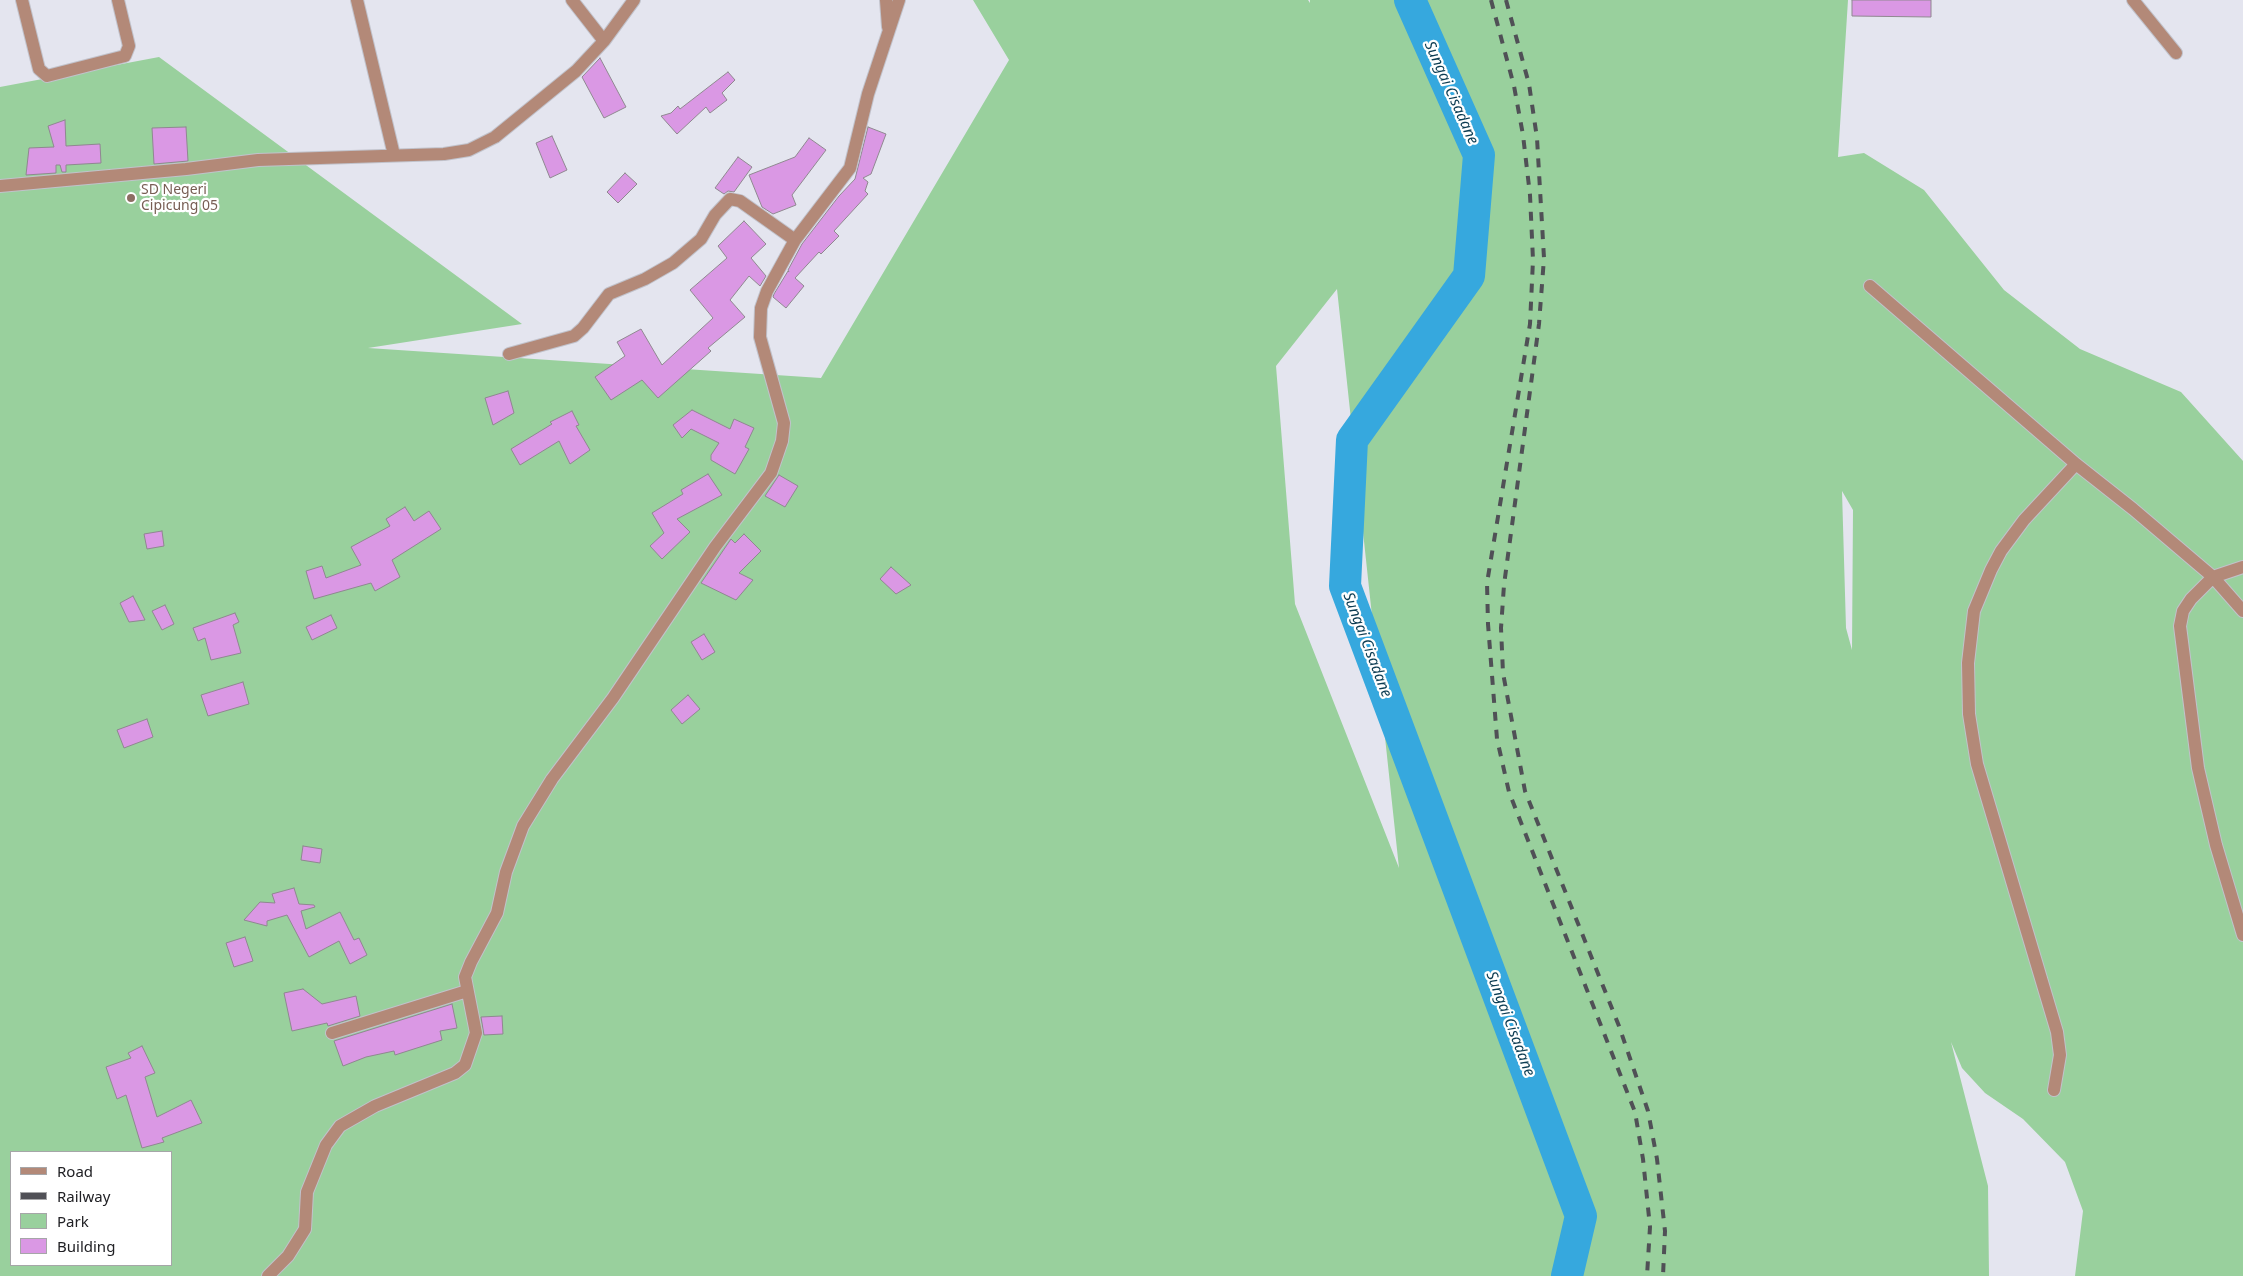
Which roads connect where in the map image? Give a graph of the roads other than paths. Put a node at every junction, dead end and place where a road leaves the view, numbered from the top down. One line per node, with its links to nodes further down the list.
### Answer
1 (22, 0): 2 (street)
2 (118, 0)
3 (357, 0): 12 (street)
4 (572, 0): 10 (street)
5 (634, 0): 10 (street)
6 (886, 0): 9 (street)
7 (899, 0): 9 (street)
8 (2133, 0): 11 (street)
9 (888, 33): 14 (street)
10 (604, 41): 12 (street)
11 (2176, 54)
12 (394, 155): 13 (street)
13 (0, 186)
14 (795, 240): 16 (street); 22 (street)
15 (1870, 286): 17 (street)
16 (509, 354)
17 (2076, 464): 19 (street); 24 (street)
18 (2243, 568): 19 (street)
19 (2213, 577): 20 (street); 21 (street)
20 (2243, 611)
21 (2243, 935)
22 (467, 991): 23 (street); 25 (street)
23 (332, 1032)
24 (2054, 1090)
25 (268, 1276)

